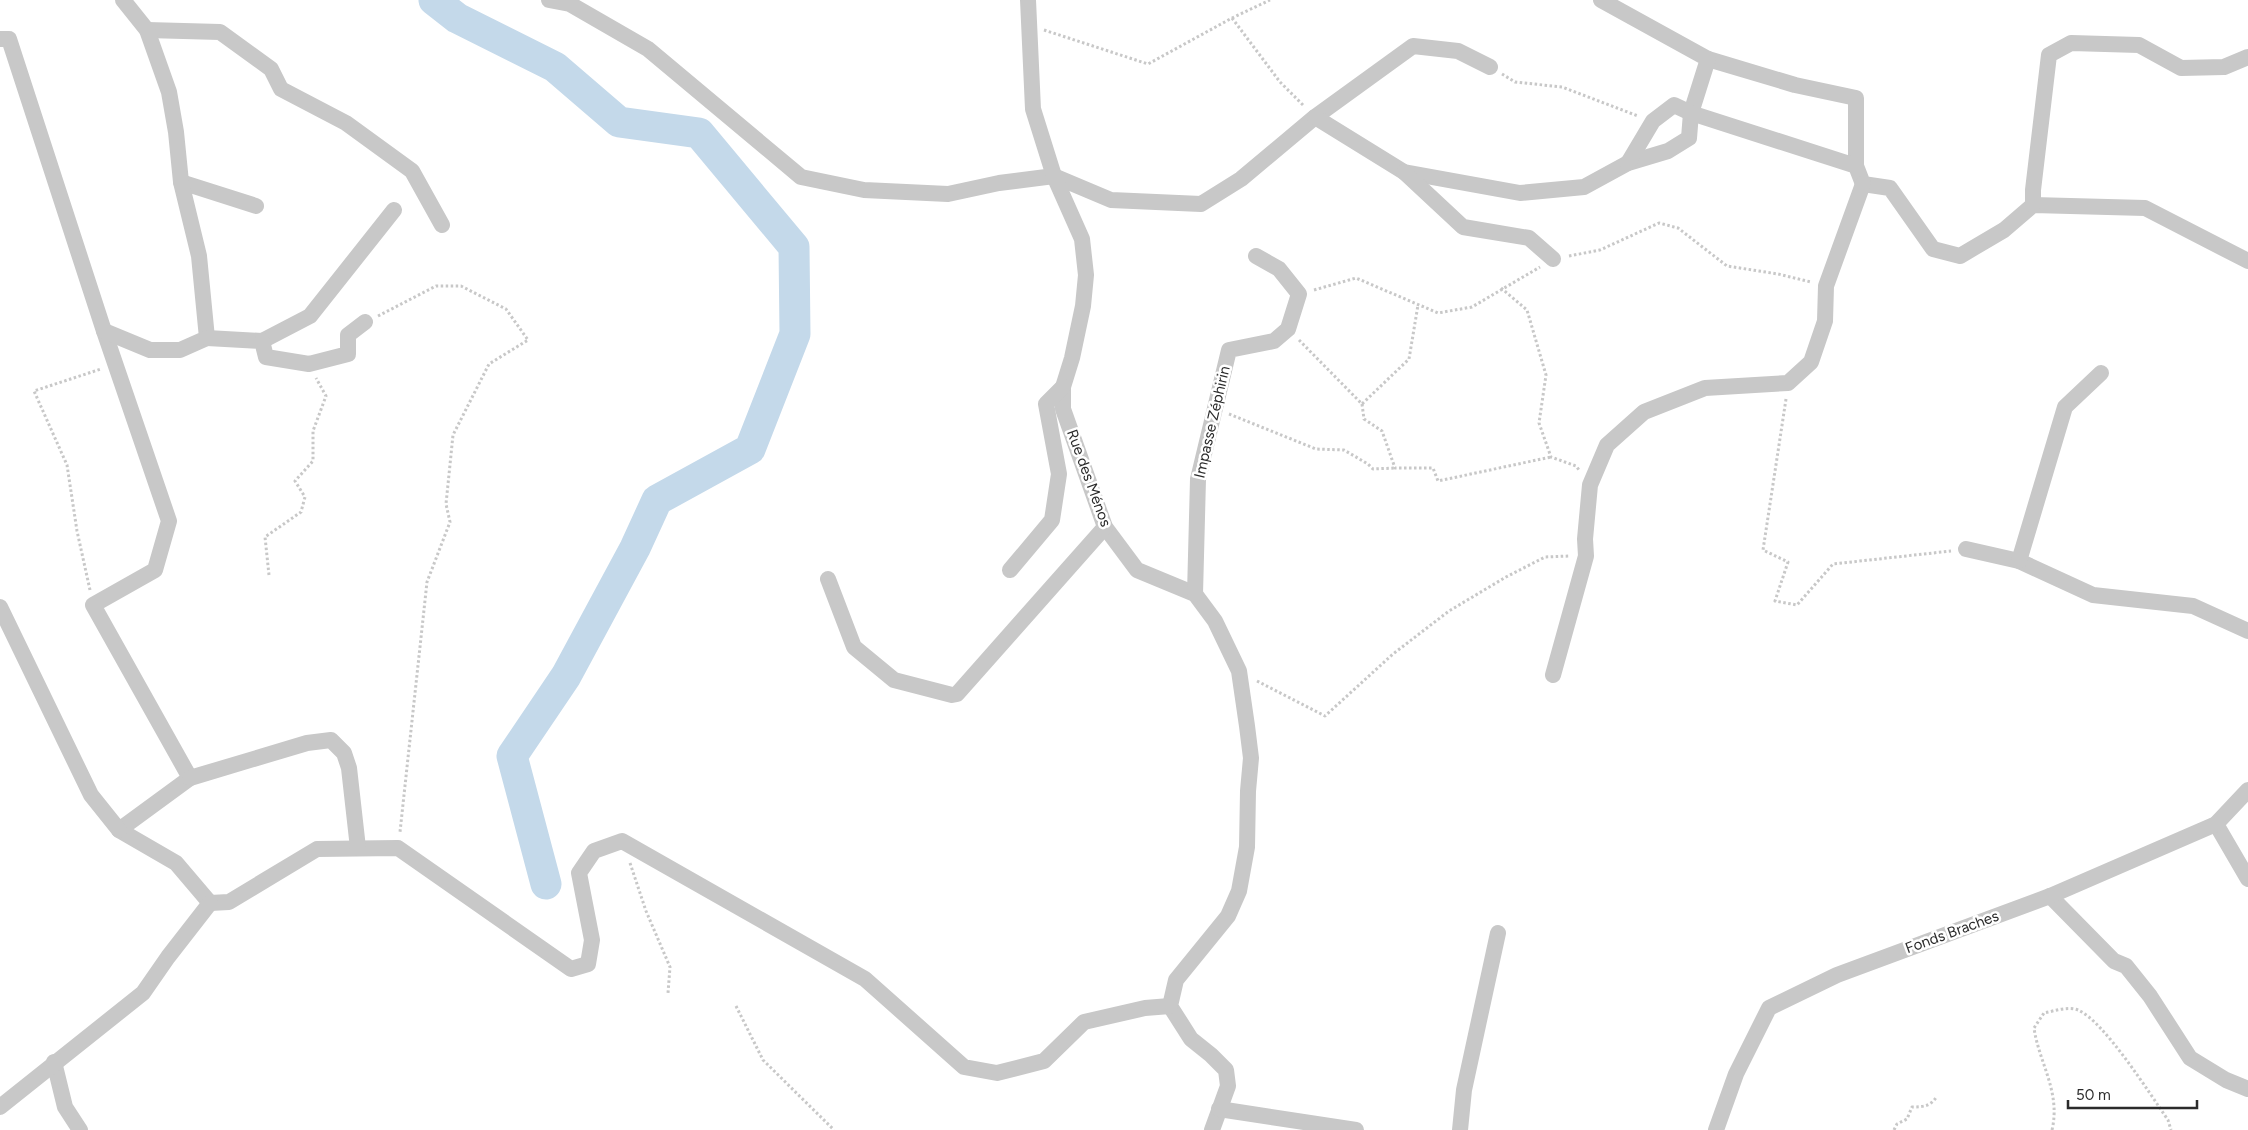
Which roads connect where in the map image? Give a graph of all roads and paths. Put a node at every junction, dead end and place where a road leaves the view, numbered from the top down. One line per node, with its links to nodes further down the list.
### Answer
1 (123, 0): 8 (street)
2 (549, 0): 19 (street)
3 (1028, 0): 7 (street, Rue des Ménos)
4 (1270, 0): 6 (path)
5 (1601, 0): 11 (street)
6 (1232, 18): 7 (path); 14 (path)
7 (1029, 25): 19 (street, Rue des Ménos)
8 (147, 30): 20 (street); 25 (street)
9 (0, 39): 35 (street)
10 (2248, 57): 22 (street)
11 (1708, 59): 13 (street); 17 (street)
12 (1490, 67): 14 (street); 15 (path)
13 (1691, 113): 15 (street); 16 (street); 17 (street)
14 (1315, 117): 18 (street); 19 (street)
15 (1653, 121): 16 (street)
16 (1628, 163): 18 (street)
17 (1856, 166): 21 (street)
18 (1404, 172): 27 (street)
19 (1054, 176): 42 (street, Rue des Ménos)
20 (181, 182): 23 (street); 36 (street)
21 (1864, 184): 22 (street); 29 (street)
22 (2033, 205): 28 (street)
23 (256, 206)
24 (394, 210): 37 (street)
25 (442, 225)
26 (1256, 256): 31 (street)
27 (1553, 260): 29 (path); 30 (path)
28 (2248, 261)
29 (1826, 286): 41 (street)
30 (1501, 288): 32 (path); 45 (path)
31 (1299, 294): 32 (path); 34 (street)
32 (1418, 305): 43 (path)
33 (365, 322): 39 (street); 67 (path)
34 (1288, 328): 43 (path); 44 (street, Impasse Zéphirin)
35 (104, 331): 36 (street); 38 (street)
36 (207, 338): 37 (street)
37 (262, 341): 39 (street)
38 (116, 364): 56 (street); 56 (path)
39 (309, 364): 53 (path)
40 (2101, 373): 51 (street)
41 (1788, 383): 47 (street); 49 (path)
42 (1063, 387): 48 (street, Rue des Ménos); 52 (street)
43 (1362, 404): 46 (path)
44 (1215, 409): 46 (path); 55 (street, Impasse Zéphirin)
45 (1551, 457): 46 (path); 47 (path)
46 (1395, 468)
47 (1590, 484): 50 (street)
48 (1105, 527): 54 (street); 55 (street, Rue des Ménos)
49 (1966, 549): 51 (street)
50 (1586, 556): 59 (path); 60 (street)
51 (2019, 561): 58 (street)
52 (1010, 570)
53 (269, 575)
54 (828, 580)
55 (1195, 594): 59 (street)
56 (93, 605): 61 (street)
57 (0, 607): 64 (street)
58 (2248, 631)
59 (1239, 671): 74 (street)
60 (1552, 675)
61 (190, 778): 64 (street); 66 (street)
62 (2248, 790): 63 (street, Fonds Braches)
63 (2216, 824): 68 (street); 69 (street, Fonds Braches)
64 (119, 830): 70 (street)
65 (622, 842): 67 (street); 72 (path); 74 (street)
66 (358, 848): 67 (street); 70 (street)
67 (398, 848)
68 (2248, 880)
69 (2050, 896): 76 (street); 85 (street, Fonds Braches)
70 (210, 903): 75 (street)
71 (1498, 933): 84 (street)
72 (668, 993)
73 (736, 1006): 81 (path)
74 (1170, 1006): 79 (street)
75 (54, 1062): 78 (street); 80 (street)
76 (2248, 1089)
77 (1937, 1096): 86 (path)
78 (0, 1107)
79 (1219, 1109): 82 (street); 83 (street)
80 (80, 1130)
81 (834, 1130)
82 (1212, 1130)
83 (1356, 1130)
84 (1460, 1130)
85 (1716, 1130)
86 (1894, 1130)
87 (2052, 1130): 88 (path)
88 (2172, 1130)

